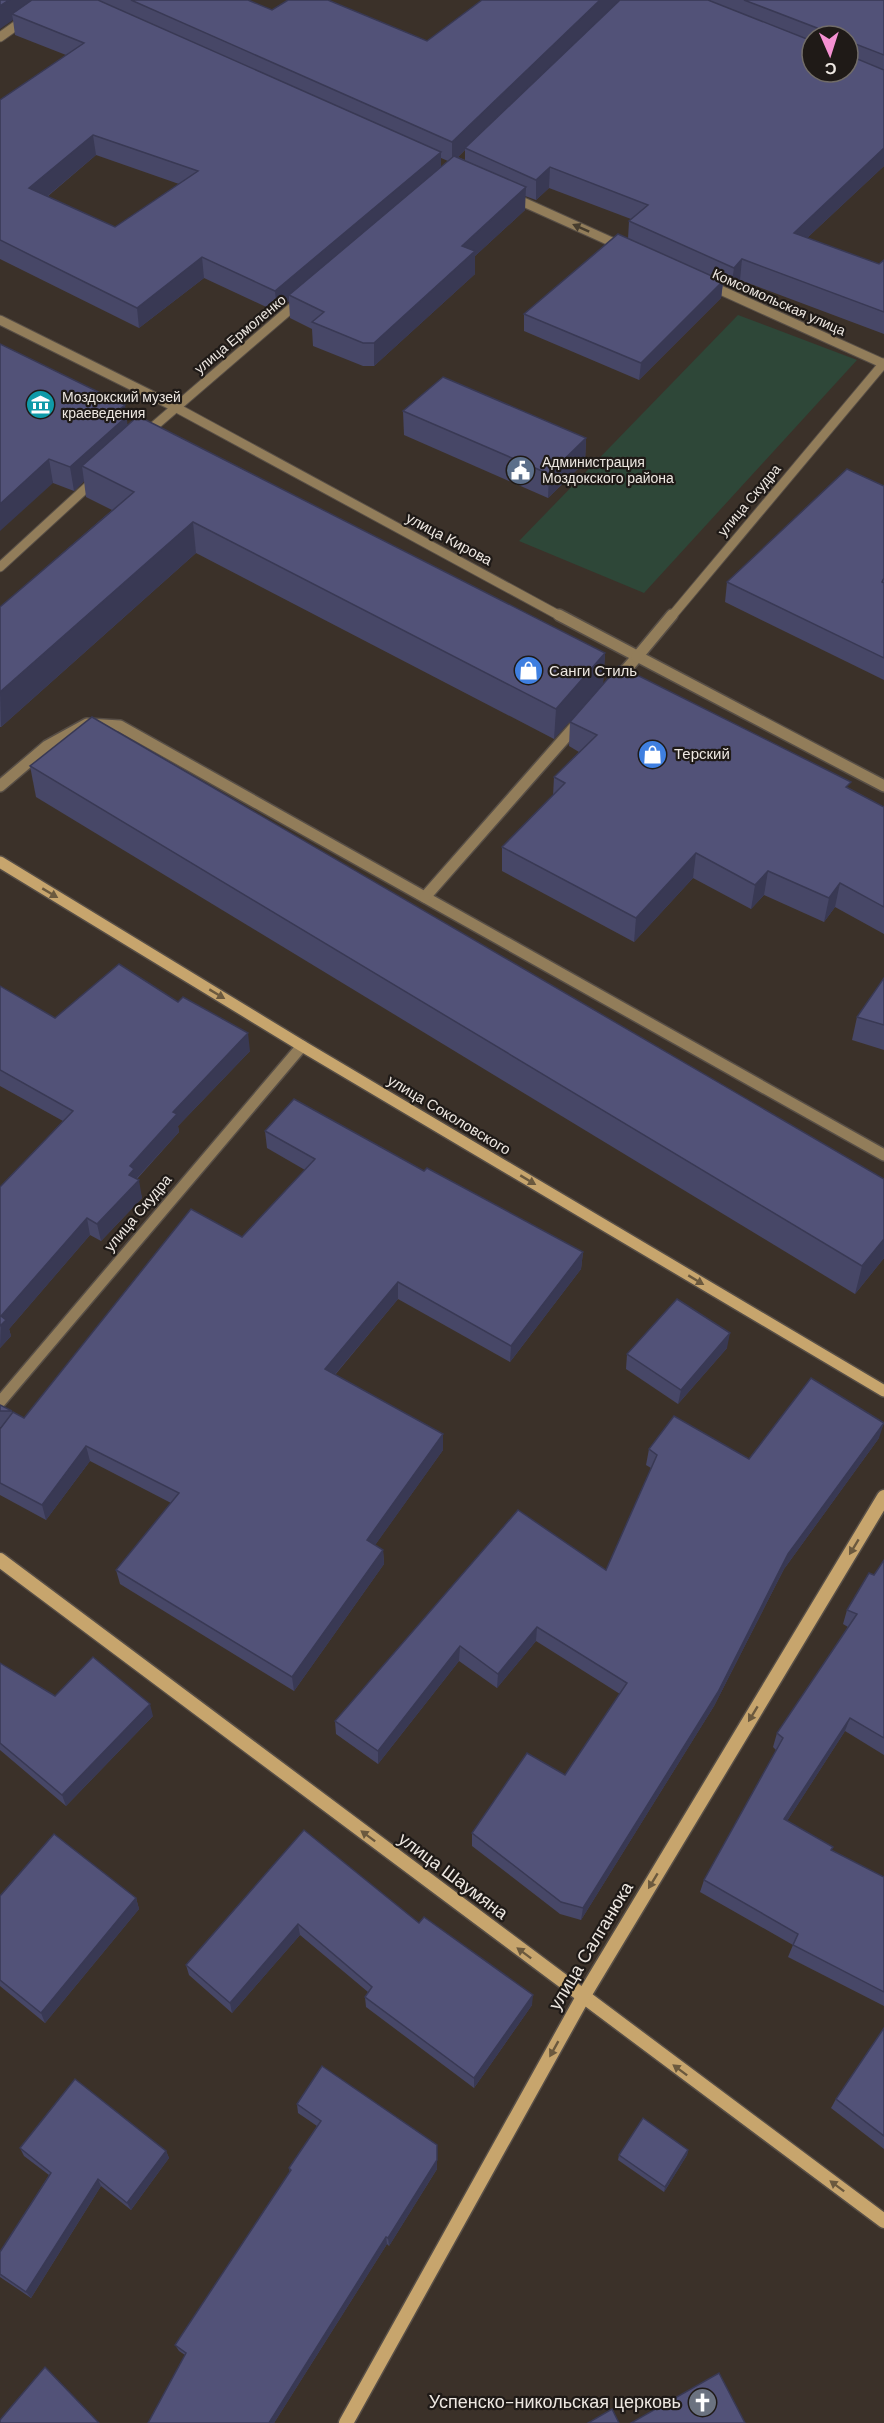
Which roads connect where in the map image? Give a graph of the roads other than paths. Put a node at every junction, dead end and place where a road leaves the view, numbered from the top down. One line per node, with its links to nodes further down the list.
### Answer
1 (52, 0): 2 (street)
2 (0, 38)
3 (496, 190): 4 (street, one-way to 3)
4 (636, 253)
5 (700, 281): 8 (street, Комсомольская улица)
6 (311, 291): 9 (street, улица Ермоленко)
7 (0, 320): 9 (street, улица Кирова)
8 (884, 363): 13 (street, улица Скудра)
9 (175, 407): 10 (street, улица Ермоленко); 13 (street, улица Кирова)
10 (137, 441)
11 (103, 473): 12 (street)
12 (0, 567)
13 (637, 657): 14 (street, улица Скудра); 17 (street, улица Кирова)
14 (605, 693)
15 (590, 710): 19 (street)
16 (0, 786): 19 (street)
17 (884, 786)
18 (0, 862): 20 (street, улица Соколовского, one-way to 20)
19 (425, 897): 21 (street)
20 (302, 1046): 22 (street, улица Соколовского, one-way to 22); 23 (street, улица Скудра)
21 (884, 1155)
22 (884, 1391)
23 (0, 1402)
24 (884, 1497): 26 (street, улица Салганюка, one-way to 26)
25 (0, 1560): 26 (street, улица Шаумяна, one-way to 25)
26 (583, 1997): 27 (street, улица Шаумяна, one-way to 26); 28 (street, улица Салганюка, one-way to 28)
27 (884, 2221)
28 (346, 2423)

